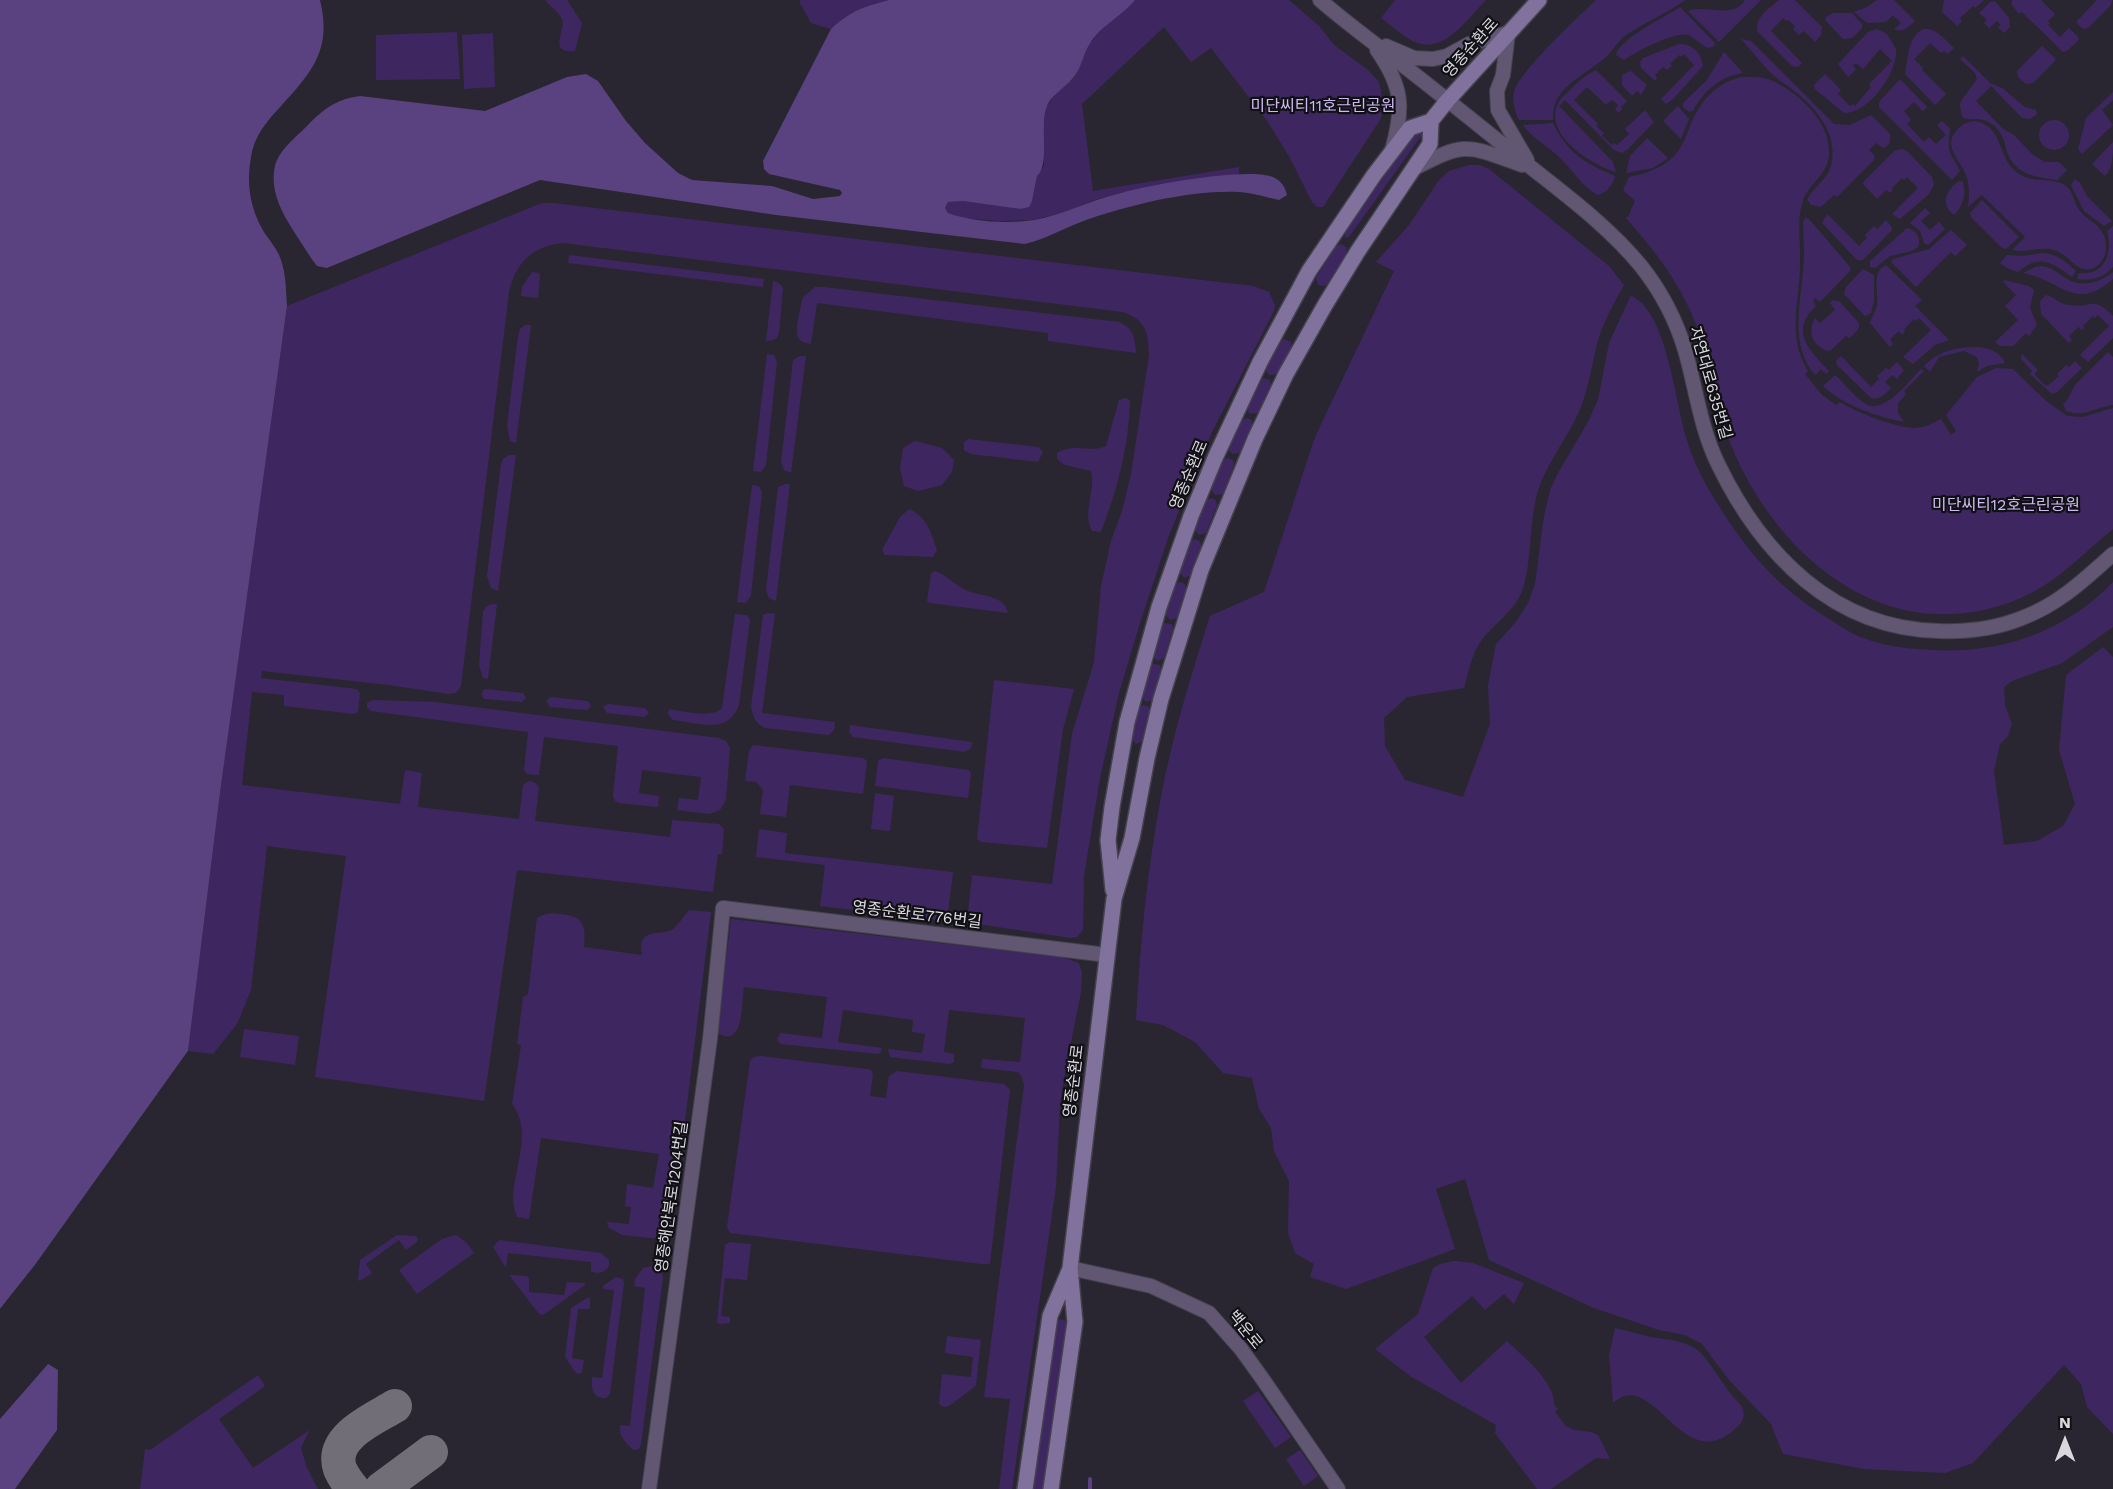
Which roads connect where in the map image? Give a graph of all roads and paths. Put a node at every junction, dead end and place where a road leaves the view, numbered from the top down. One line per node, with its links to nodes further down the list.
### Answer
1 (1320, 0): 4 (street)
2 (1539, 0): 3 (main road, 영종순환로)
3 (1508, 33): 4 (street); 5 (main road, 영종순환로); 9 (street)
4 (1368, 38): 5 (street, 자연대로635번길); 7 (street)
5 (1447, 100): 6 (main road, 영종순환로); 9 (street, 자연대로635번길)
6 (1431, 122): 7 (main road, 영종순환로); 8 (main road, 영종순환로)
7 (1391, 152): 11 (main road, 영종순환로)
8 (1413, 169): 9 (street); 11 (main road, 영종순환로)
9 (1533, 169): 10 (street, 자연대로635번길)
10 (2113, 554)
11 (1114, 899): 13 (main road, 영종순환로)
12 (723, 908): 13 (street, 영종순환로776번길); 15 (street, 영종해안북로1204번길)
13 (1107, 955): 14 (main road, 영종순환로)
14 (1070, 1268): 16 (main road, 영종순환로); 17 (main road, 영종순환로); 18 (street, 백운로)
15 (649, 1489)
16 (1025, 1489)
17 (1051, 1489)
18 (1338, 1489)

